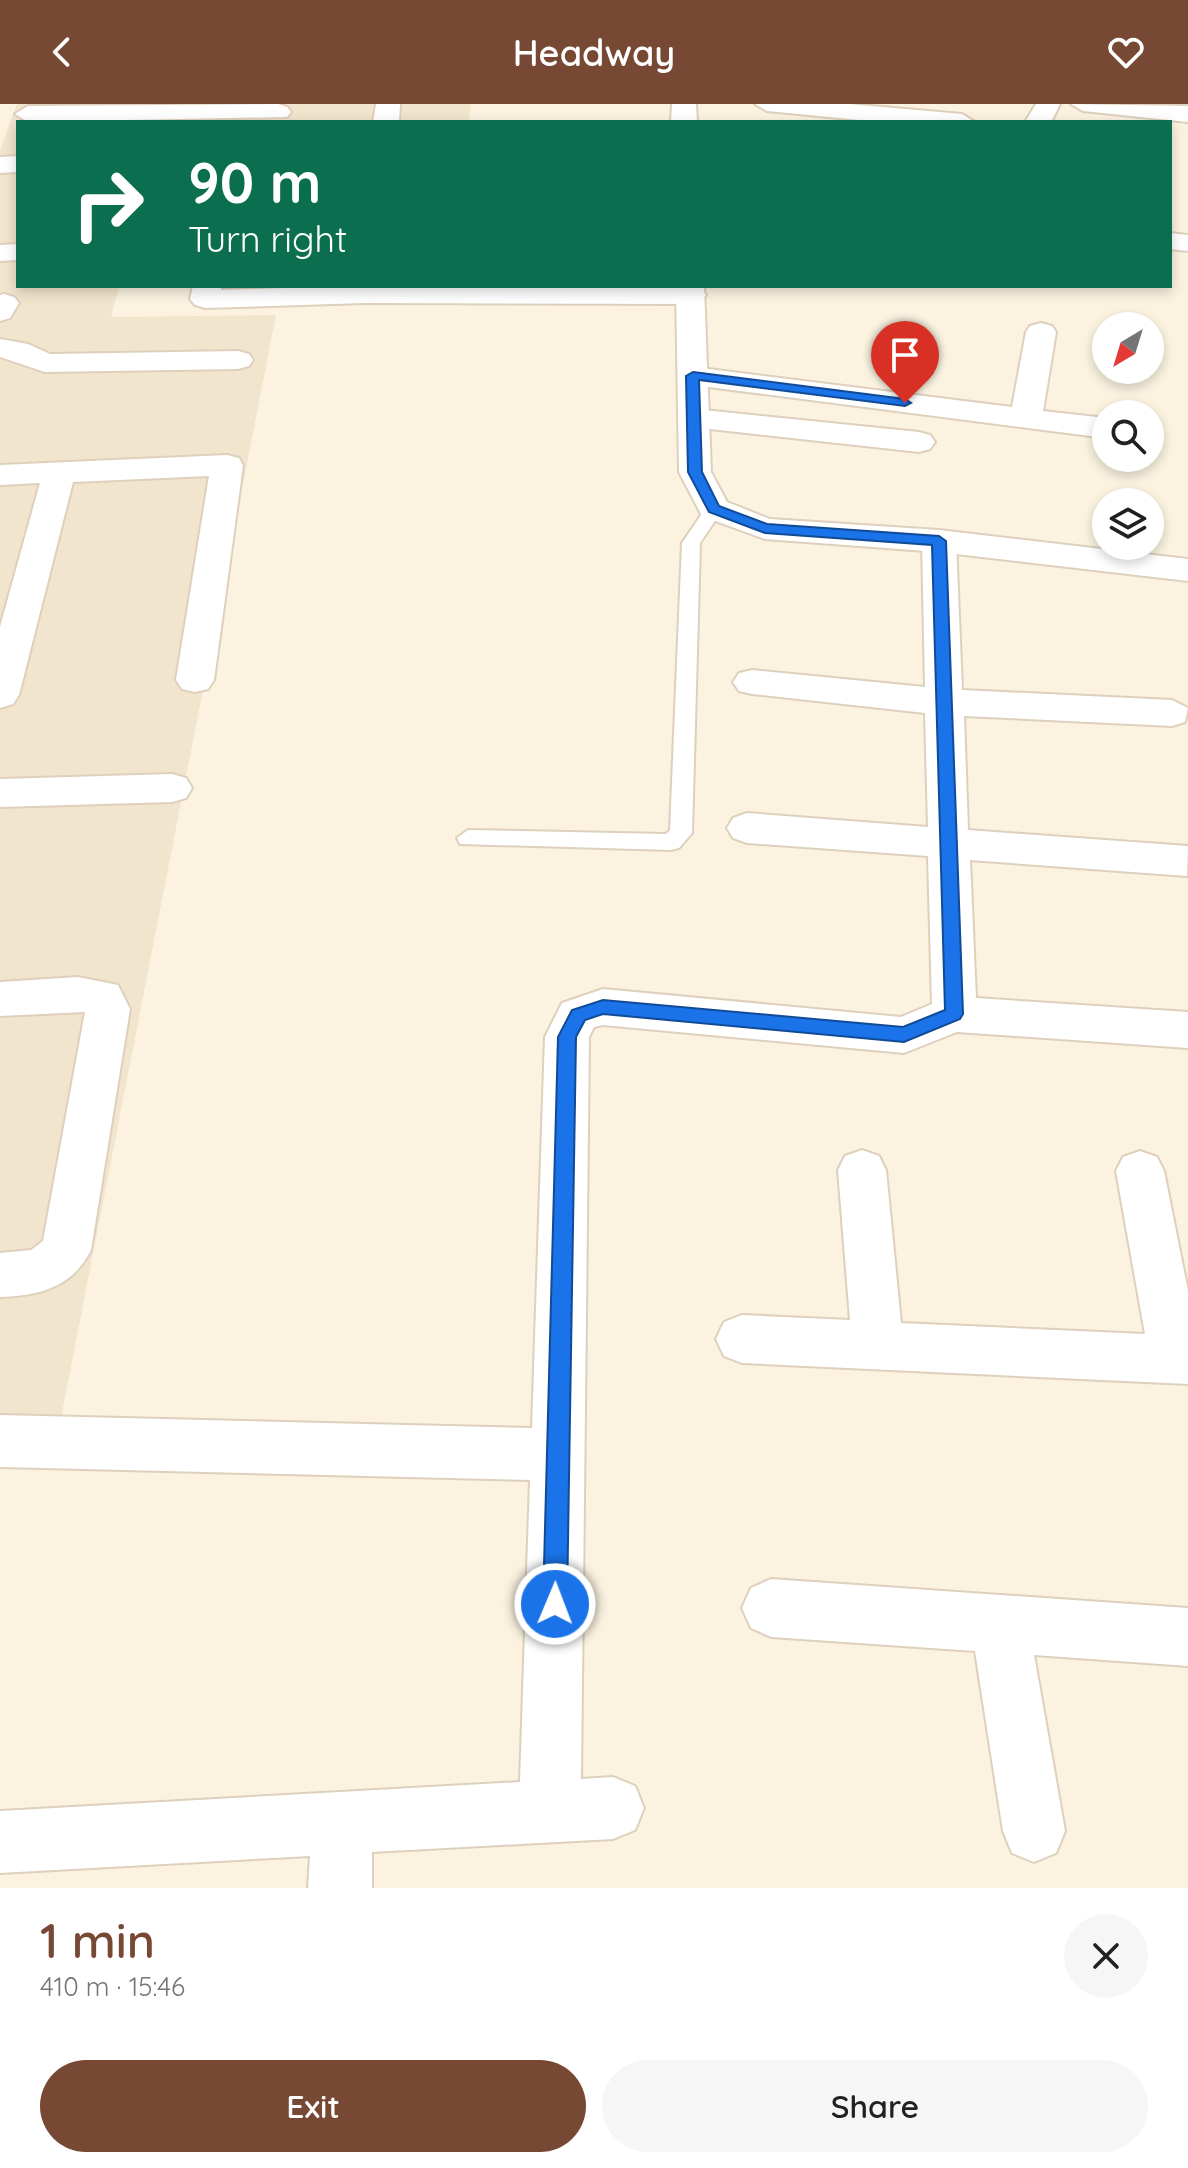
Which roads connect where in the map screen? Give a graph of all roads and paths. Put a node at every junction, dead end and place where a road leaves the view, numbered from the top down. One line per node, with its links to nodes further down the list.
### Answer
1 (767, 104): 7 (street)
2 (1083, 104): 6 (street)
3 (139, 109): 4 (street); 5 (street)
4 (278, 112)
5 (28, 114)
6 (1188, 114)
7 (940, 120)
8 (207, 288): 9 (street)
9 (367, 290): 10 (street)
10 (690, 290): 14 (street)
11 (1041, 332): 15 (street)
12 (0, 348): 13 (street)
13 (238, 360)
14 (693, 376): 15 (street); 16 (street)
15 (1026, 418): 17 (street)
16 (694, 419): 18 (street); 21 (street)
17 (1092, 426)
18 (919, 442)
19 (59, 473): 20 (street); 24 (street); 26 (street)
20 (0, 475)
21 (714, 509): 22 (street); 32 (lane)
22 (939, 541): 23 (street); 27 (street)
23 (1188, 570)
24 (195, 680)
25 (752, 682): 27 (street)
26 (0, 695)
27 (946, 702): 28 (street); 33 (street)
28 (1172, 713)
29 (172, 788): 30 (street)
30 (0, 793)
31 (747, 828): 33 (street)
32 (468, 838)
33 (949, 844): 34 (street); 36 (street)
34 (1187, 861)
35 (0, 999): 40 (street)
36 (954, 1014): 37 (street); 45 (street)
37 (1188, 1030)
38 (862, 1170): 42 (street)
39 (1140, 1171): 43 (street)
40 (0, 1275)
41 (742, 1339): 42 (street)
42 (878, 1345): 43 (street)
43 (1182, 1360)
44 (0, 1441): 45 (street)
45 (558, 1455): 50 (street)
46 (771, 1608): 47 (street)
47 (1000, 1624): 48 (street); 52 (street)
48 (1188, 1637)
49 (613, 1808): 50 (street)
50 (550, 1812): 51 (street)
51 (342, 1823): 53 (street); 54 (street)
52 (1034, 1831)
53 (0, 1842)
54 (340, 1888)

